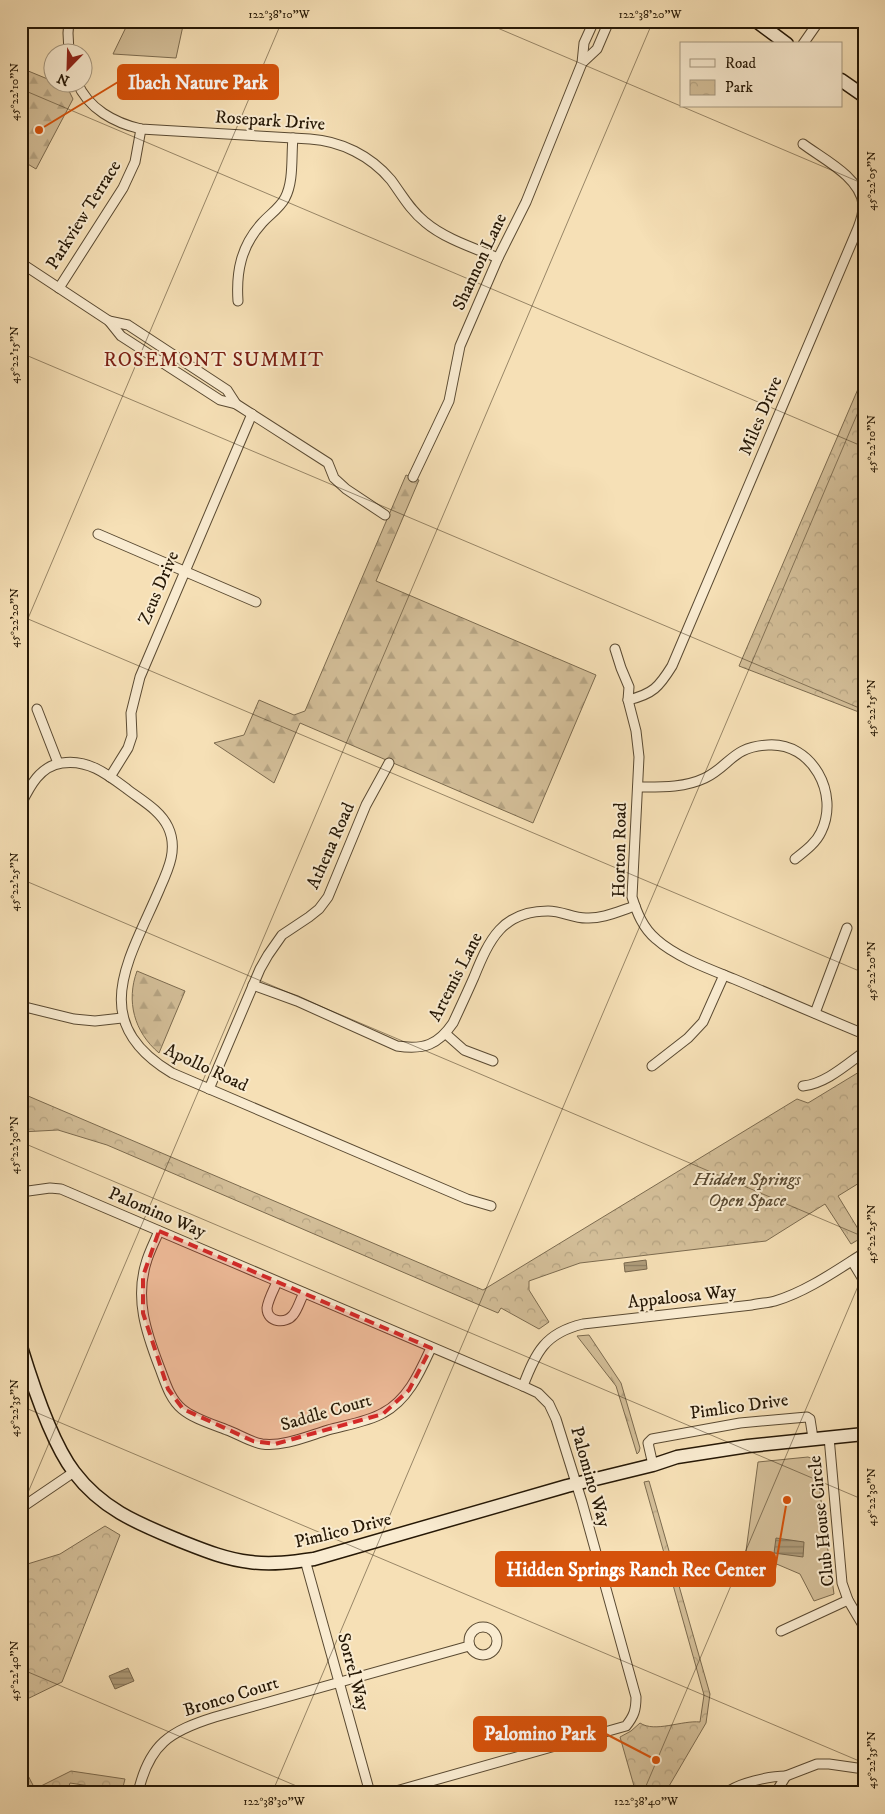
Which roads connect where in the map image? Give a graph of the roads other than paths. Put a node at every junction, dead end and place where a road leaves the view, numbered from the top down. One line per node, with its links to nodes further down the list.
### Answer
1 (69, 21): 6 (street)
2 (594, 21): 9 (street, Shannon Lane)
3 (609, 21): 9 (street, Shannon Lane)
4 (756, 21): 7 (street)
5 (819, 21): 8 (street)
6 (68, 42)
7 (785, 42)
8 (804, 42)
9 (582, 62): 16 (street, Shannon Lane)
10 (842, 81): 12 (street)
11 (82, 92): 13 (street, Rosepark Drive)
12 (864, 96)
13 (141, 130): 14 (street, Rosepark Drive); 18 (street, Parkview Terrace)
14 (293, 138): 16 (street, Rosepark Drive); 19 (street)
15 (802, 144): 29 (street, Miles Drive)
16 (498, 258): 23 (street, Shannon Lane)
17 (21, 263): 18 (street)
18 (58, 288): 20 (street)
19 (238, 301)
20 (109, 321): 21 (street); 21 (street)
21 (236, 404): 22 (street)
22 (252, 414): 24 (street); 26 (street, Zeus Drive)
23 (413, 477)
24 (384, 515)
25 (98, 534): 26 (street)
26 (184, 571): 27 (street); 33 (street, Zeus Drive)
27 (256, 602)
28 (615, 649): 29 (street, Horton Road)
29 (628, 700): 34 (street, Horton Road)
30 (37, 708): 31 (street)
31 (58, 763): 33 (street, Apollo Road); 35 (street)
32 (389, 763): 40 (street, Athena Road)
33 (110, 777): 43 (street, Apollo Road)
34 (638, 787): 36 (street); 37 (street, Horton Road)
35 (21, 804)
36 (795, 859)
37 (635, 906): 39 (street, Horton Road); 44 (street, Artemis Lane)
38 (847, 928): 42 (street)
39 (724, 975): 42 (street, Horton Road); 48 (street)
40 (253, 985): 44 (street, Artemis Lane); 50 (street, Athena Road)
41 (21, 1006): 43 (street)
42 (815, 1013): 45 (street, Horton Road)
43 (122, 1018): 50 (street, Apollo Road)
44 (446, 1034): 47 (street)
45 (864, 1034)
46 (864, 1052): 49 (street)
47 (492, 1060)
48 (652, 1066)
49 (803, 1086)
50 (209, 1089): 52 (street, Apollo Road)
51 (21, 1192): 53 (street, Palomino Way)
52 (490, 1206)
53 (159, 1231): 56 (street, Palomino Way); 60 (street, Saddle Court)
54 (864, 1253): 55 (street, Appaloosa Way)
55 (852, 1261): 57 (street); 61 (street, Appaloosa Way)
56 (277, 1282): 58 (street, Palomino Way); 58 (street)
57 (864, 1282)
58 (304, 1293): 60 (street, Palomino Way)
59 (21, 1347): 66 (street, Pimlico Drive)
60 (432, 1348): 61 (street, Palomino Way)
61 (523, 1386): 67 (street, Palomino Way)
62 (864, 1434): 63 (street, Pimlico Drive)
63 (829, 1437): 64 (street, Pimlico Drive); 70 (street, Club House Circle)
64 (813, 1438): 65 (street, Pimlico Drive); 65 (street, Pimlico Drive)
65 (653, 1465): 67 (street, Pimlico Drive)
66 (74, 1472): 68 (street); 69 (street, Pimlico Drive)
67 (576, 1484): 69 (street, Pimlico Drive); 79 (street, Palomino Way)
68 (21, 1508)
69 (305, 1560): 74 (street, Sorrel Way)
70 (848, 1600): 71 (street, Club House Circle); 72 (street)
71 (864, 1627)
72 (781, 1632)
73 (470, 1646): 74 (street, Bronco Court)
74 (339, 1681): 77 (street, Bronco Court); 78 (street, Sorrel Way)
75 (864, 1769): 76 (street)
76 (786, 1776): 80 (street); 81 (street)
77 (138, 1793)
78 (370, 1793)
79 (389, 1793)
80 (726, 1793)
81 (773, 1793)

